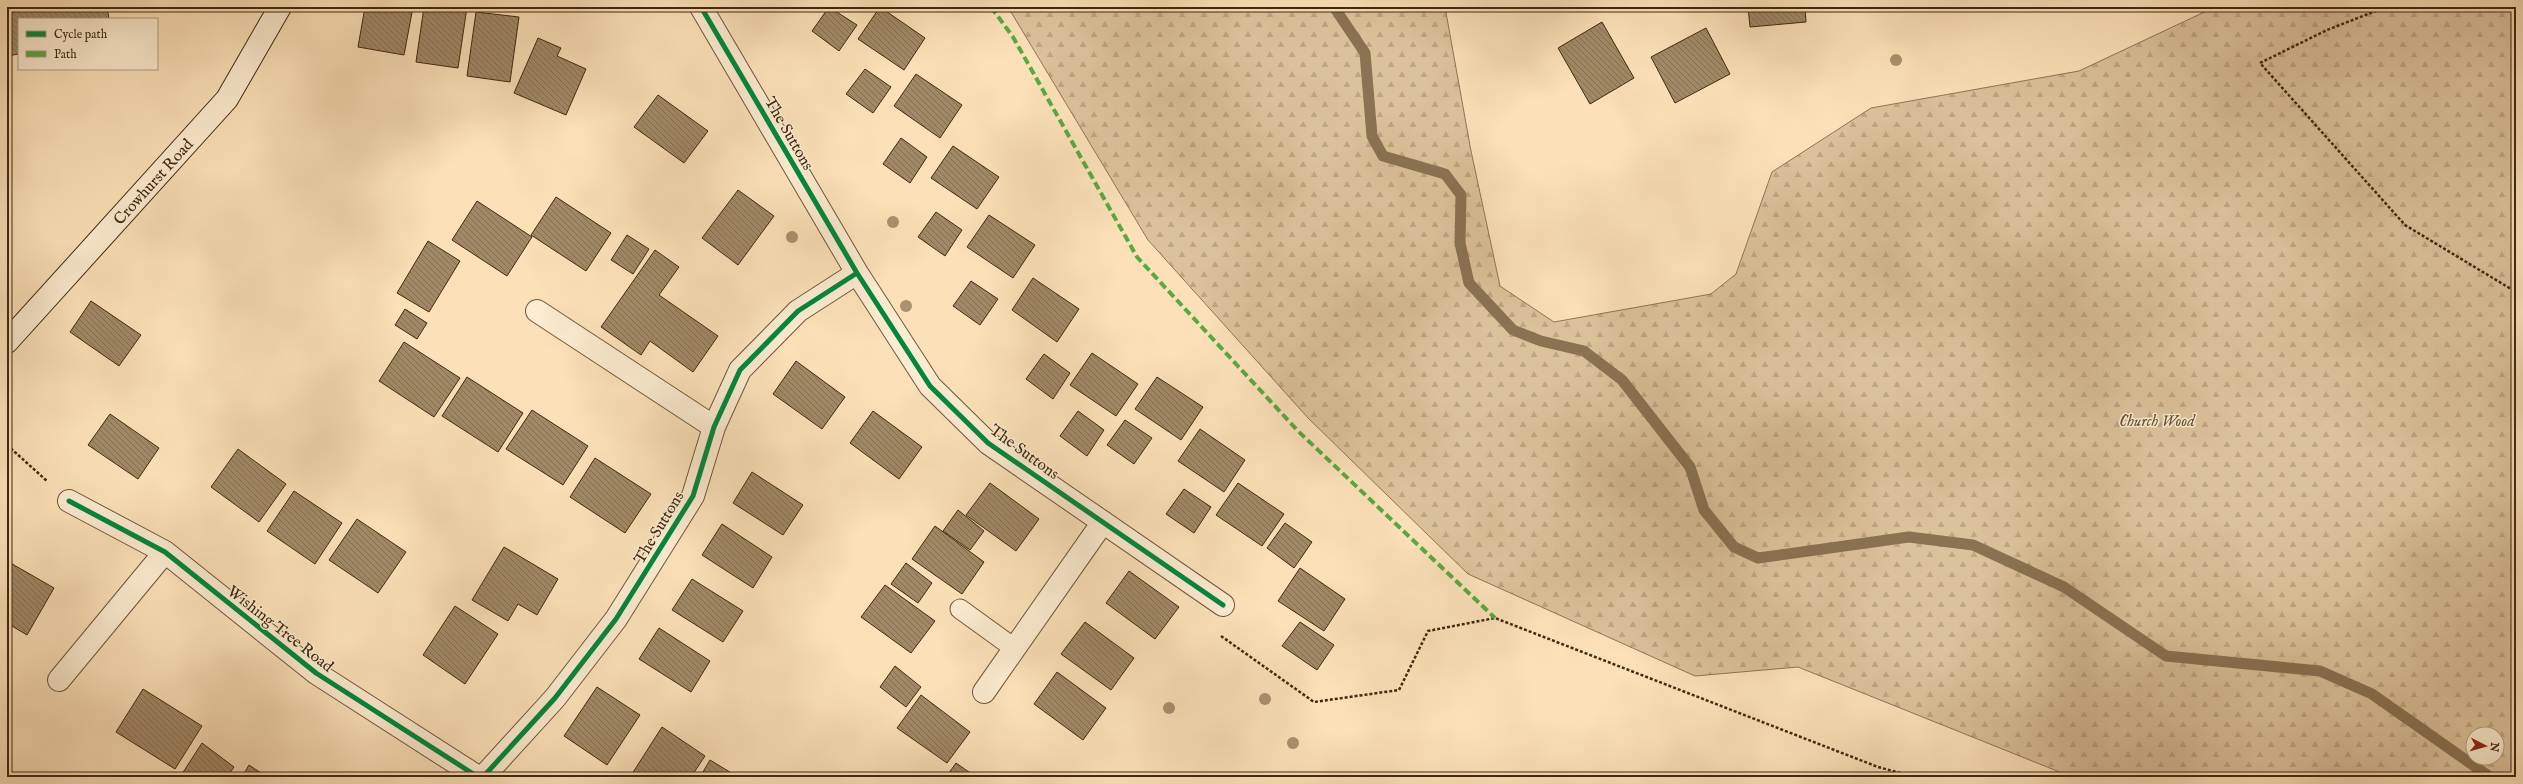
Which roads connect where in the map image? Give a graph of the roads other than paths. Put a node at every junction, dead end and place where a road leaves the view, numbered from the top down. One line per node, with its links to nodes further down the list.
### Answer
1 (280, 7): 5 (street, Crowhurst Road)
2 (701, 7): 3 (street, The Suttons)
3 (857, 273): 6 (street, The Suttons); 8 (street, The Suttons)
4 (537, 311): 6 (street)
5 (7, 342)
6 (714, 427): 16 (street, The Suttons)
7 (68, 500): 9 (street, Wishing Tree Road)
8 (1103, 522): 10 (street, The Suttons); 12 (street)
9 (165, 552): 13 (street); 15 (street, Wishing Tree Road)
10 (1223, 605)
11 (960, 610): 12 (lane)
12 (1014, 648): 14 (street)
13 (59, 680)
14 (984, 692)
15 (478, 777)
16 (483, 777)

